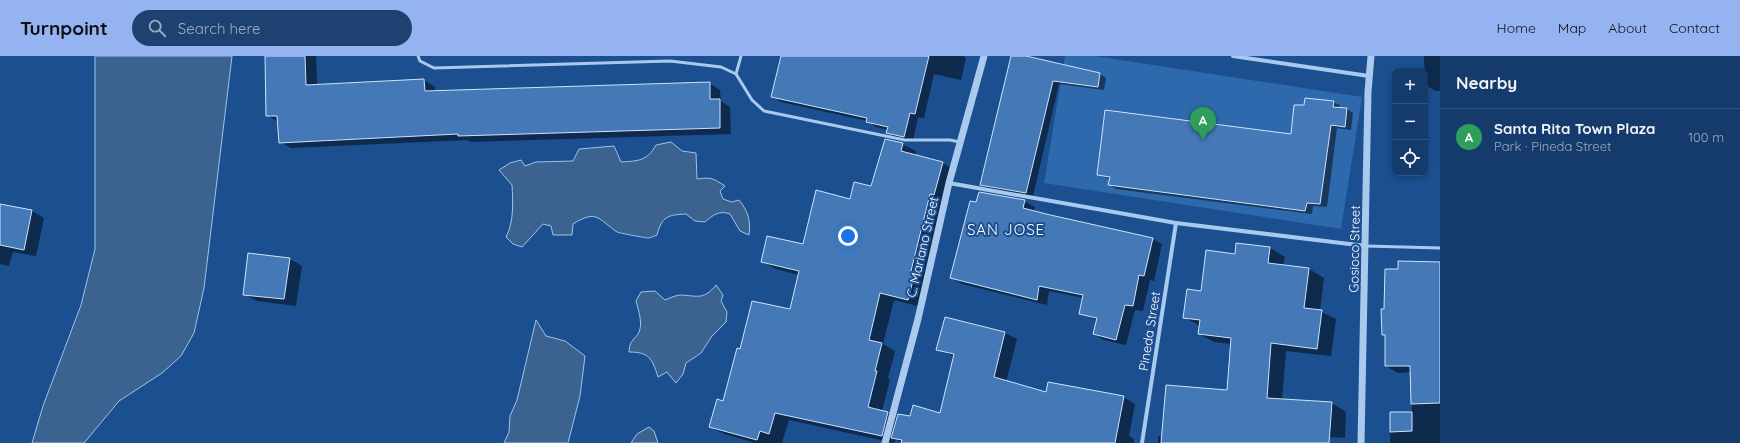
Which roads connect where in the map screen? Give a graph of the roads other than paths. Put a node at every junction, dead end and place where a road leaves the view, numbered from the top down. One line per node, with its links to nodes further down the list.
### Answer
1 (418, 56): 7 (lane)
2 (741, 56): 7 (lane)
3 (984, 56): 9 (street, C. Mariano Street)
4 (1233, 56): 6 (street)
5 (1371, 56): 8 (street, Gosioco Street)
6 (1259, 58): 8 (street)
7 (736, 74): 9 (lane)
8 (1369, 76): 12 (street, Gosioco Street)
9 (960, 142): 10 (street, C. Mariano Street)
10 (949, 183): 11 (street); 14 (street, C. Mariano Street)
11 (1176, 223): 12 (street); 15 (street, Pineda Street)
12 (1366, 246): 13 (lane); 16 (street, Gosioco Street)
13 (1440, 248)
14 (885, 443)
15 (1142, 443)
16 (1361, 443)

